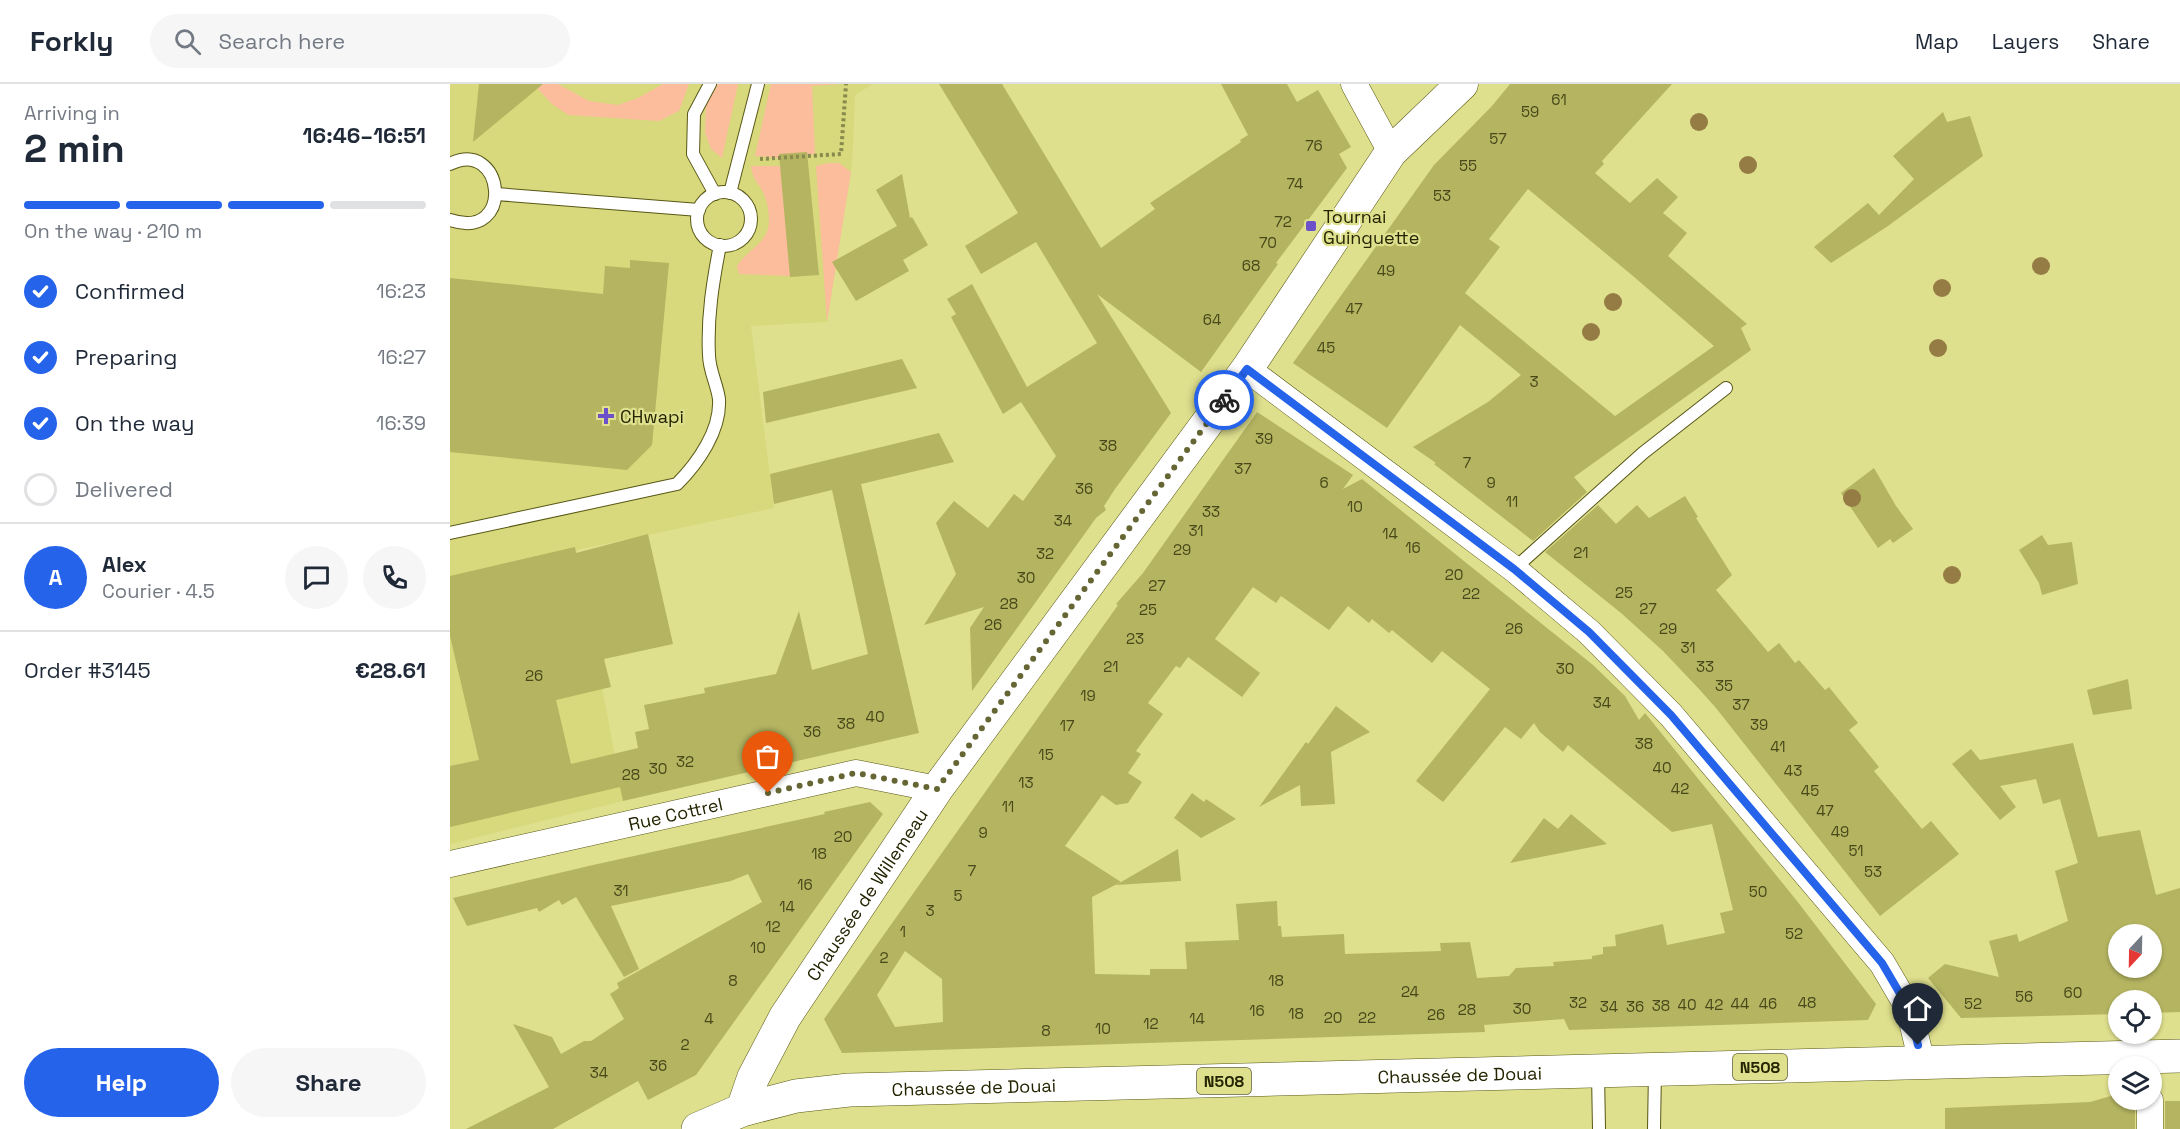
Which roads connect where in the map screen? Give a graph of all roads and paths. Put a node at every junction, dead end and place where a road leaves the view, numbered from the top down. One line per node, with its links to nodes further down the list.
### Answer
1 (710, 84): 11 (lane)
2 (758, 84): 7 (lane)
3 (846, 84): 7 (path)
4 (1354, 84): 6 (street)
5 (1462, 84): 6 (street, Chaussée de Willemeau)
6 (1391, 152): 15 (street, Chaussée de Willemeau)
7 (738, 160): 9 (lane)
8 (450, 164): 10 (lane)
9 (730, 193): 11 (lane); 14 (lane)
10 (496, 194): 12 (lane); 13 (lane)
11 (715, 194): 12 (lane)
12 (699, 210): 14 (lane)
13 (450, 220)
14 (720, 245): 17 (lane)
15 (1247, 369): 18 (street); 19 (street, Chaussée de Willemeau)
16 (1726, 388): 18 (lane)
17 (450, 533)
18 (1514, 569): 22 (street)
19 (937, 789): 20 (street, Rue Cottrel); 26 (street, Chaussée de Willemeau)
20 (450, 864)
21 (2108, 1061): 22 (main road, Chaussée de Douai / N508)
22 (1922, 1064): 23 (main road, Chaussée de Douai / N508)
23 (1656, 1068): 24 (main road, Chaussée de Douai / N508); 28 (lane)
24 (1599, 1071): 26 (main road, Chaussée de Douai / N508); 27 (lane)
25 (2150, 1110): 29 (street)
26 (719, 1122)
27 (1599, 1129)
28 (1654, 1129)
29 (2150, 1129)

